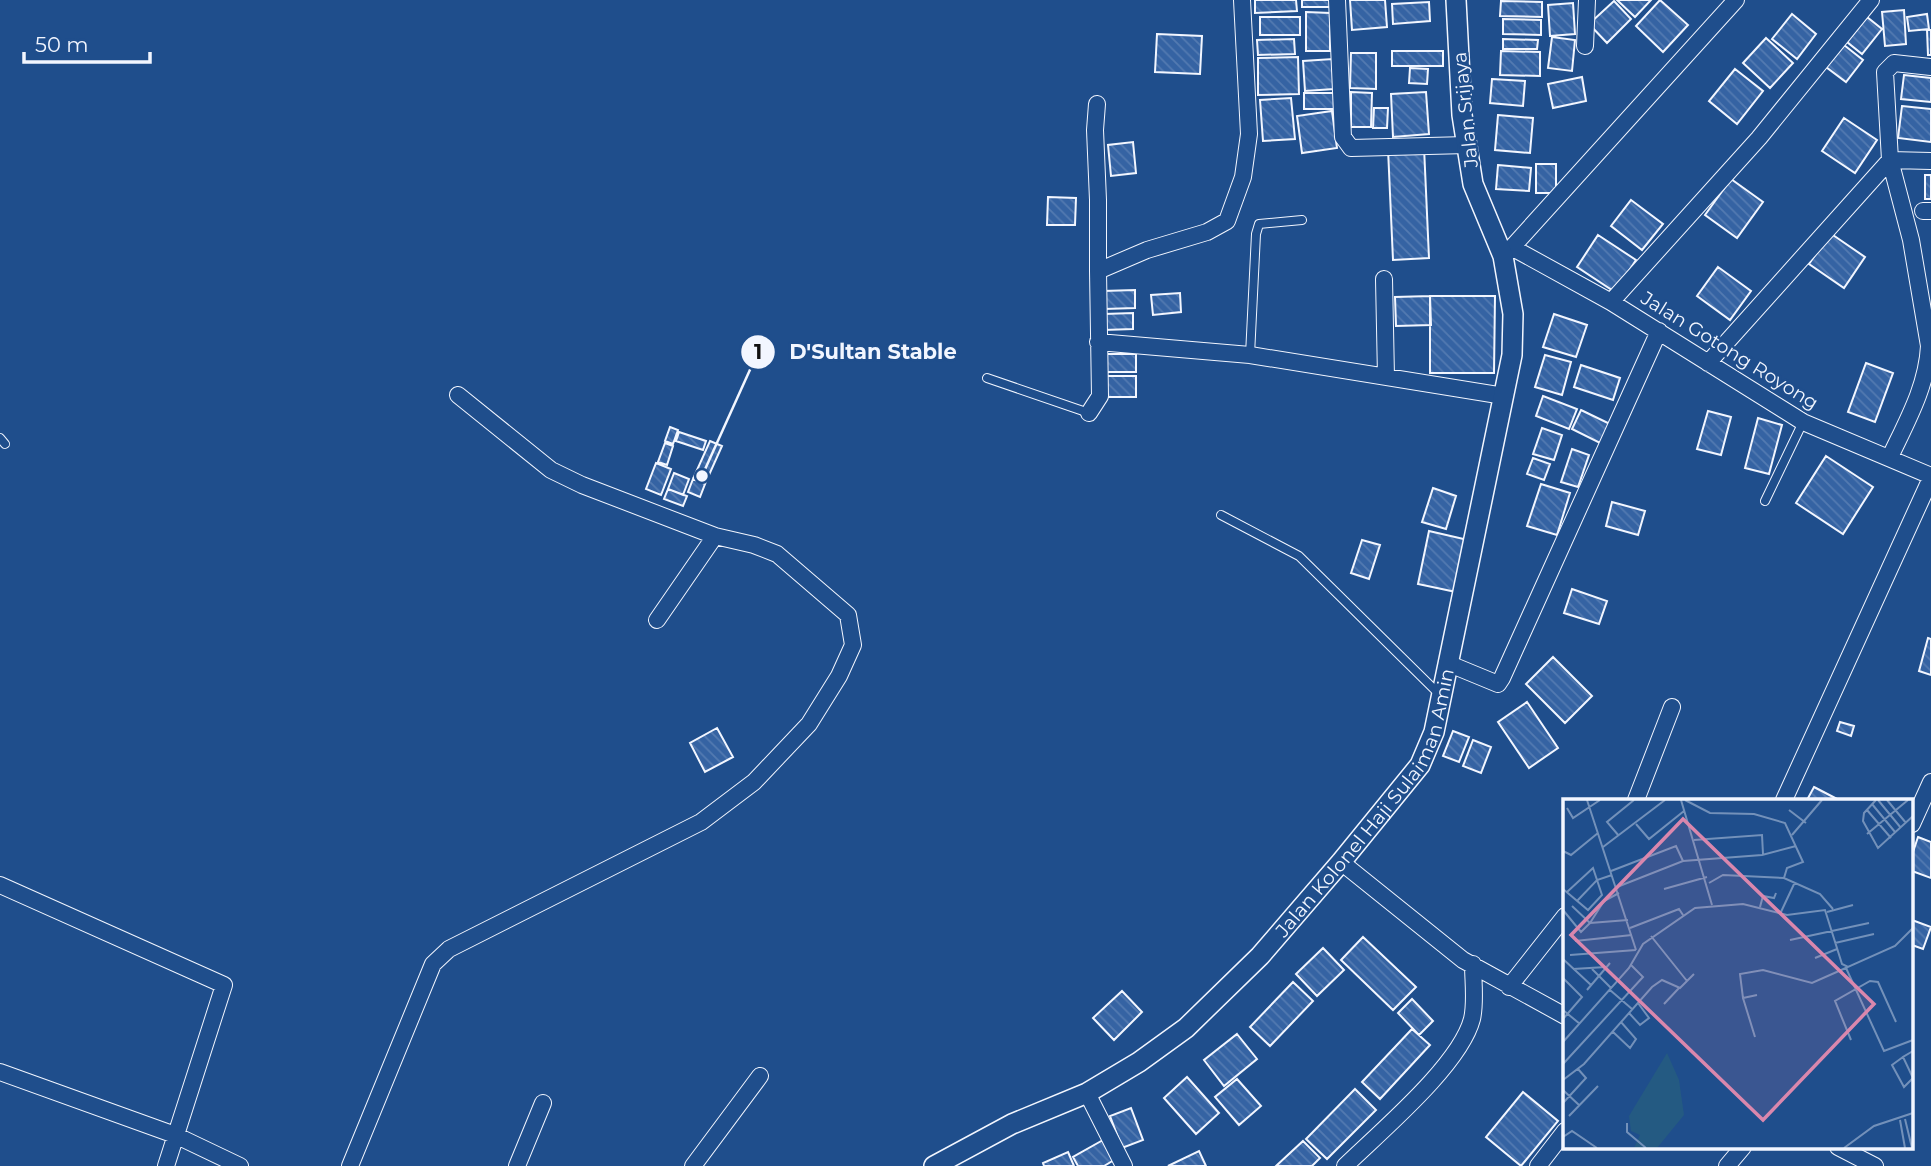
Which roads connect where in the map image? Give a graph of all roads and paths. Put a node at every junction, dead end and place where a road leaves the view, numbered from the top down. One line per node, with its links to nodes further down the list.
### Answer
1 (1242, 0): 15 (street)
2 (1337, 0): 10 (street)
3 (1456, 0): 10 (street, Jalan Srijaya)
4 (1736, 0): 14 (street)
5 (1871, 0): 17 (street)
6 (1589, 2): 7 (street)
7 (1585, 46)
8 (1931, 67): 11 (street)
9 (1097, 104): 15 (street)
10 (1467, 145): 14 (street, Jalan Srijaya)
11 (1890, 160): 12 (street); 21 (street); 28 (street)
12 (1931, 161)
13 (1302, 220): 20 (lane)
14 (1508, 252): 17 (street, Jalan Gotong Royong); 25 (street, Jalan Kolonel Haji Sulaiman Amin)
15 (1097, 271): 19 (street)
16 (1384, 279): 22 (street)
17 (1611, 302): 18 (street, Jalan Gotong Royong)
18 (1659, 331): 21 (street, Jalan Gotong Royong); 34 (street)
19 (1098, 342): 20 (street); 26 (street)
20 (1250, 355): 22 (street)
21 (1708, 363): 27 (street, Jalan Gotong Royong)
22 (1386, 377): 25 (street)
23 (987, 378): 26 (lane)
24 (458, 394): 32 (street)
25 (1504, 396): 34 (street, Jalan Kolonel Haji Sulaiman Amin)
26 (1090, 413)
27 (1803, 422): 28 (street, Jalan Gotong Royong); 30 (lane)
28 (1890, 457): 29 (street, Jalan Gotong Royong)
29 (1931, 477): 39 (street)
30 (1765, 501)
31 (1221, 515): 35 (lane)
32 (715, 536): 33 (street); 58 (street)
33 (657, 621)
34 (1447, 663): 35 (street, Jalan Kolonel Haji Sulaiman Amin)
35 (1440, 695): 41 (street, Jalan Kolonel Haji Sulaiman Amin)
36 (1672, 707): 38 (street)
37 (1931, 782): 40 (street)
38 (1636, 799)
39 (1784, 799)
40 (1913, 822)
41 (1341, 862): 44 (street); 49 (street, Jalan Kolonel Haji Sulaiman Amin)
42 (0, 885): 52 (street)
43 (1563, 919): 45 (street)
44 (1473, 964): 45 (street); 62 (street)
45 (1510, 987): 46 (street)
46 (1563, 1015)
47 (0, 1072): 52 (street)
48 (760, 1076): 60 (street)
49 (1087, 1093): 55 (street, Jalan Kolonel Haji Sulaiman Amin); 61 (street)
50 (543, 1103): 59 (street)
51 (1563, 1134): 63 (street)
52 (175, 1135): 56 (street); 57 (street)
53 (1742, 1148): 64 (street)
54 (1840, 1148): 65 (street)
55 (941, 1164)
56 (166, 1166)
57 (240, 1166)
58 (350, 1166)
59 (517, 1166)
60 (693, 1166)
61 (1124, 1166)
62 (1345, 1166)
63 (1538, 1166)
64 (1727, 1166)
65 (1875, 1166)

